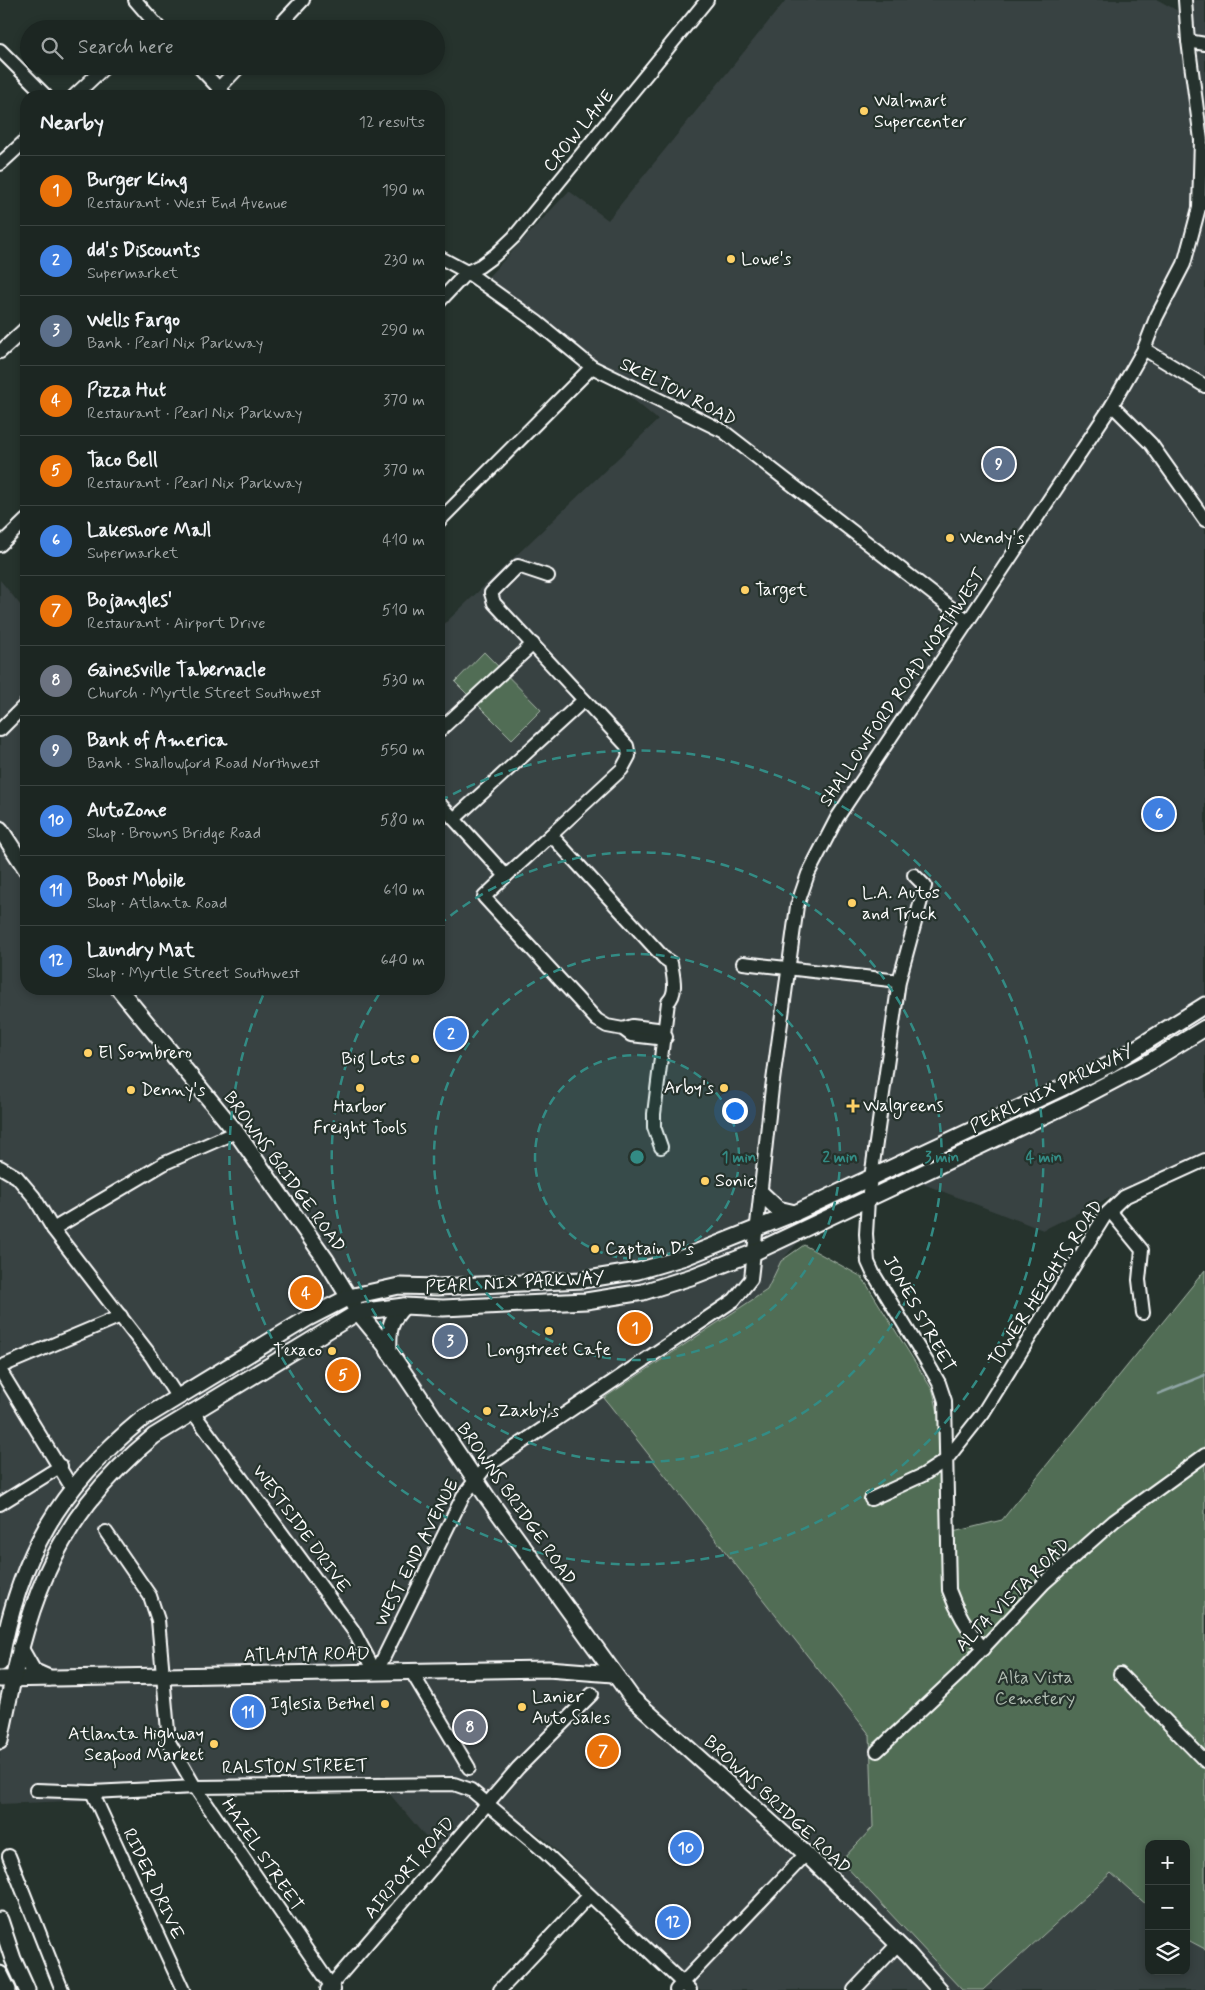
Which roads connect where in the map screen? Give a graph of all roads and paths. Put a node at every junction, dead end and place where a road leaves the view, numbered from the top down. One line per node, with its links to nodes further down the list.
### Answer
1 (135, 0): 5 (street)
2 (303, 0): 6 (street)
3 (707, 0): 22 (street, CROW LANE)
4 (1185, 0): 7 (street, SHALLOWFORD ROAD NORTHWEST)
5 (149, 20)
6 (284, 20)
7 (1188, 41): 8 (street); 25 (street, SHALLOWFORD ROAD NORTHWEST)
8 (1205, 44)
9 (0, 50): 10 (street)
10 (20, 70)
11 (25, 75): 15 (street)
12 (96, 75): 16 (street)
13 (206, 75): 17 (street)
14 (234, 75): 18 (street)
15 (40, 90)
16 (80, 90)
17 (220, 90)
18 (223, 90)
19 (20, 146): 20 (street)
20 (0, 164)
21 (445, 260): 22 (street, SKELTON ROAD)
22 (467, 272): 23 (street, CROW LANE); 27 (street, SKELTON ROAD)
23 (445, 296)
24 (20, 334): 26 (street)
25 (1144, 349): 28 (street); 29 (street, SHALLOWFORD ROAD NORTHWEST)
26 (0, 352)
27 (592, 367): 30 (street); 35 (street, SKELTON ROAD)
28 (1205, 386)
29 (1112, 405): 31 (street); 35 (street, SHALLOWFORD ROAD NORTHWEST)
30 (445, 515)
31 (1205, 520)
32 (20, 526): 33 (street)
33 (0, 545)
34 (548, 576): 36 (street)
35 (968, 621): 49 (street, SHALLOWFORD ROAD NORTHWEST)
36 (533, 644): 37 (street); 39 (street)
37 (584, 700): 42 (street); 44 (street)
38 (20, 710): 40 (street)
39 (445, 725)
40 (0, 730)
41 (445, 809): 42 (street)
42 (454, 819): 47 (street)
43 (0, 829): 45 (main road)
44 (551, 835): 47 (street); 54 (street)
45 (20, 860)
46 (914, 875): 50 (street, JONES STREET)
47 (506, 876): 54 (street)
48 (743, 964): 49 (street)
49 (788, 967): 50 (street); 60 (street, SHALLOWFORD ROAD NORTHWEST)
50 (899, 981): 59 (street, JONES STREET)
51 (124, 995): 55 (main road, BROWNS BRIDGE ROAD)
52 (1205, 1005): 59 (main road, PEARL NIX PARKWAY)
53 (1205, 1028): 61 (main road, PEARL NIX PARKWAY)
54 (664, 1036): 56 (street)
55 (236, 1132): 64 (street); 67 (main road, BROWNS BRIDGE ROAD)
56 (661, 1147)
57 (1205, 1160): 62 (street, TOWER HEIGHTS ROAD)
58 (0, 1167): 64 (street)
59 (872, 1176): 61 (street, JONES STREET); 63 (main road, PEARL NIX PARKWAY)
60 (761, 1193): 63 (main road); 65 (street, SHALLOWFORD ROAD NORTHWEST)
61 (868, 1199): 66 (main road, PEARL NIX PARKWAY); 77 (street, JONES STREET)
62 (1110, 1211): 70 (street); 77 (street, TOWER HEIGHTS ROAD)
63 (795, 1213): 65 (main road, PEARL NIX PARKWAY)
64 (53, 1229): 71 (street)
65 (756, 1229): 66 (street, WEST END AVENUE); 67 (main road, PEARL NIX PARKWAY)
66 (755, 1252): 68 (main road, PEARL NIX PARKWAY); 79 (street, WEST END AVENUE)
67 (349, 1297): 69 (main road, BROWNS BRIDGE ROAD); 74 (main road, PEARL NIX PARKWAY)
68 (404, 1306): 69 (main road, PEARL NIX PARKWAY); 72 (main road)
69 (358, 1312): 72 (main road, BROWNS BRIDGE ROAD); 75 (main road, PEARL NIX PARKWAY)
70 (1143, 1313)
71 (122, 1316): 73 (street); 74 (street)
72 (389, 1352): 79 (main road, BROWNS BRIDGE ROAD)
73 (0, 1369): 78 (street)
74 (178, 1398): 80 (main road, PEARL NIX PARKWAY)
75 (192, 1411): 85 (main road, PEARL NIX PARKWAY); 88 (street, WESTSIDE DRIVE)
76 (1205, 1455): 86 (street, ALTA VISTA ROAD)
77 (946, 1460): 81 (street, TOWER HEIGHTS ROAD); 86 (street, JONES STREET)
78 (61, 1466): 80 (street); 82 (street)
79 (475, 1480): 88 (street, WEST END AVENUE); 90 (main road, BROWNS BRIDGE ROAD)
80 (72, 1488): 84 (main road, PEARL NIX PARKWAY)
81 (871, 1499)
82 (0, 1504)
83 (106, 1532): 92 (street, HAZEL STREET)
84 (2, 1644): 87 (main road, PEARL NIX PARKWAY)
85 (20, 1648): 93 (main road); 94 (main road, PEARL NIX PARKWAY)
86 (983, 1649): 98 (street, ALTA VISTA ROAD)
87 (0, 1663)
88 (376, 1673): 89 (main road, ATLANTA ROAD); 92 (main road, ATLANTA ROAD)
89 (412, 1674): 90 (main road, ATLANTA ROAD); 100 (street)
90 (613, 1674): 105 (main road, BROWNS BRIDGE ROAD)
91 (1120, 1674): 99 (street)
92 (163, 1675): 93 (main road, ATLANTA ROAD); 101 (street, HAZEL STREET)
93 (50, 1678): 94 (main road, ATLANTA ROAD); 96 (main road)
94 (6, 1679): 96 (main road, PEARL NIX PARKWAY)
95 (592, 1694): 104 (street, AIRPORT ROAD)
96 (4, 1720): 97 (main road, PEARL NIX PARKWAY)
97 (0, 1741)
98 (877, 1750)
99 (1205, 1761)
100 (469, 1768)
101 (195, 1786): 103 (street, RALSTON STREET); 104 (street, RALSTON STREET); 112 (street, HAZEL STREET)
102 (36, 1790): 103 (street, RALSTON STREET)
103 (92, 1792): 116 (street, RIDER DRIVE)
104 (489, 1804): 107 (street, RALSTON STREET); 112 (street, AIRPORT ROAD)
105 (806, 1854): 109 (main road, BROWNS BRIDGE ROAD); 111 (street)
106 (9, 1856): 115 (street)
107 (589, 1896): 111 (street, RALSTON STREET); 117 (street)
108 (0, 1920): 114 (main road)
109 (898, 1944): 118 (street); 119 (main road, BROWNS BRIDGE ROAD)
110 (0, 1974): 113 (main road)
111 (683, 1988)
112 (331, 1989)
113 (8, 1990)
114 (27, 1990)
115 (62, 1990)
116 (183, 1990)
117 (500, 1990)
118 (854, 1990)
119 (940, 1990)

